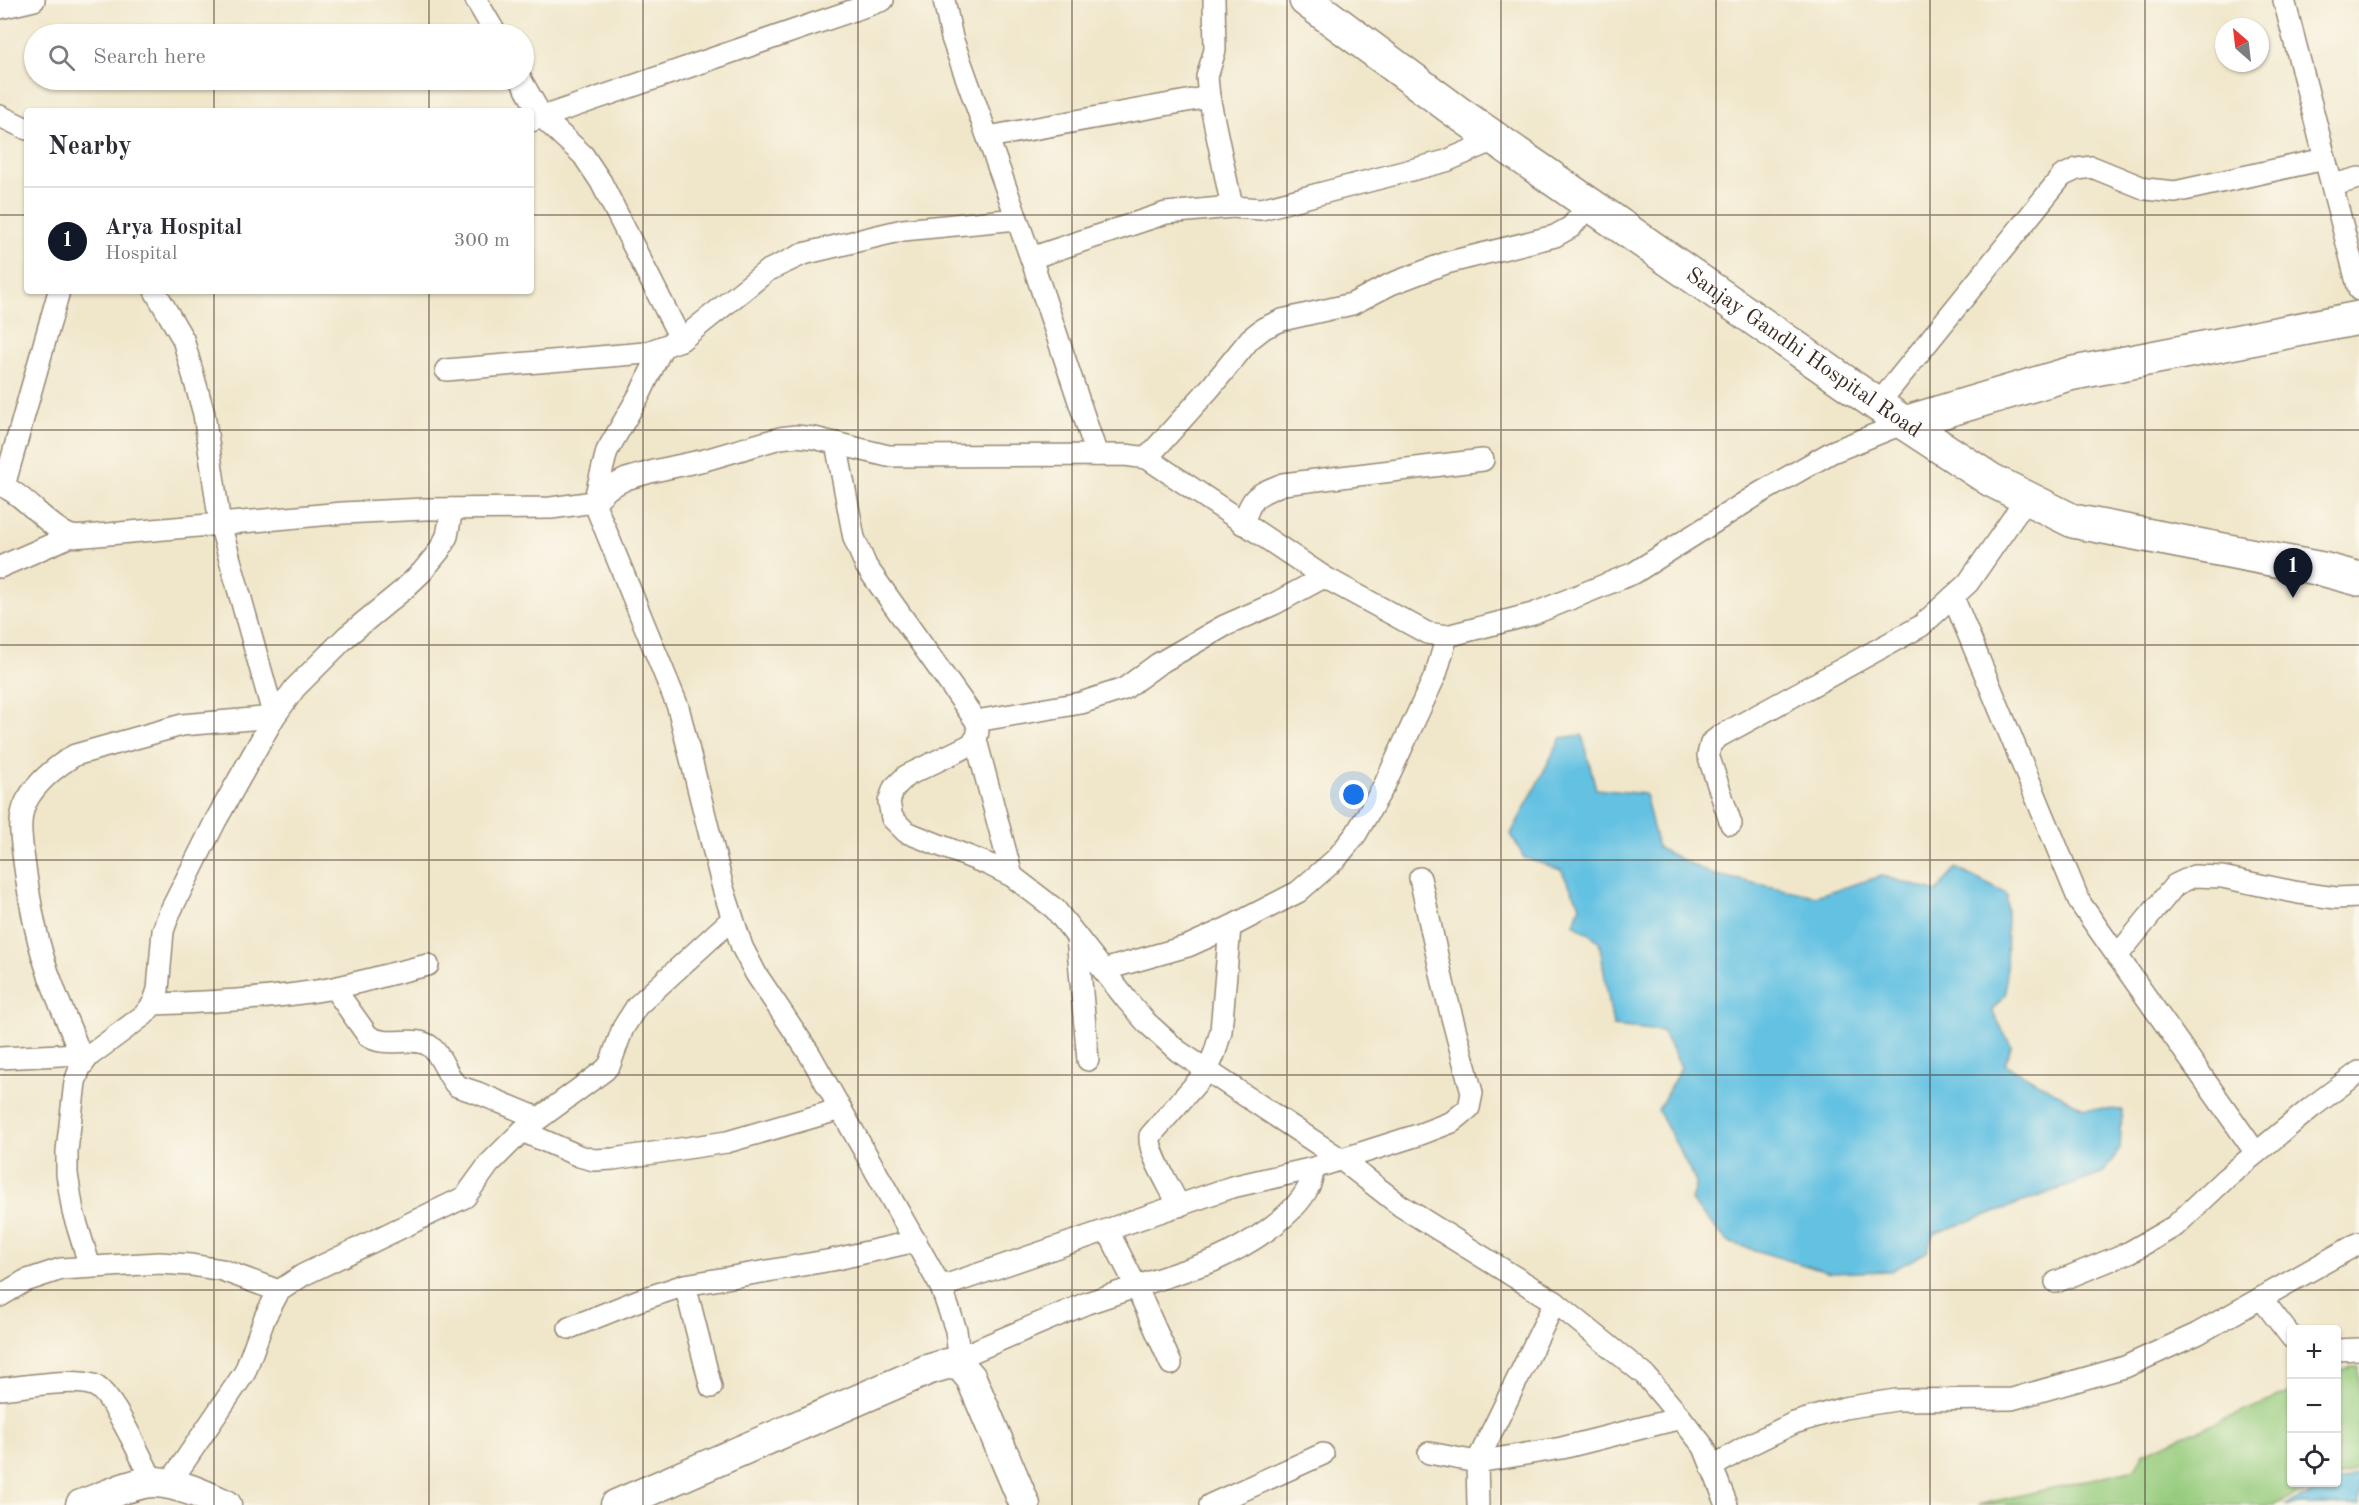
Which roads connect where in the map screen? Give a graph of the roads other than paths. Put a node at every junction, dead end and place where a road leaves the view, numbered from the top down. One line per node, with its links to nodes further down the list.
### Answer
1 (34, 0): 8 (street)
2 (476, 0): 9 (street)
3 (883, 0): 14 (street)
4 (944, 0): 16 (street)
5 (1214, 0): 11 (street)
6 (1306, 0): 17 (main road, Sanjay Gandhi Hospital Road)
7 (2284, 0): 18 (street)
8 (0, 8)
9 (490, 24)
10 (524, 90): 12 (street)
11 (1209, 97): 16 (street); 22 (street)
12 (531, 108)
13 (0, 116): 15 (street)
14 (536, 119): 29 (street)
15 (24, 128)
16 (988, 137): 23 (street)
17 (1497, 139): 21 (main road, Sanjay Gandhi Hospital Road); 22 (street)
18 (2325, 159): 20 (street); 31 (street)
19 (2359, 178): 20 (street)
20 (2333, 185): 25 (street)
21 (1590, 204): 31 (main road, Sanjay Gandhi Hospital Road); 35 (street)
22 (1232, 207): 24 (street)
23 (1017, 219): 24 (street); 29 (street)
24 (1031, 258): 34 (street)
25 (2359, 290)
26 (58, 294): 37 (street)
27 (157, 294): 41 (street)
28 (2359, 318): 32 (main road)
29 (671, 344): 30 (street); 39 (street)
30 (446, 370)
31 (1878, 405): 32 (main road, Sanjay Gandhi Hospital Road)
32 (1904, 423): 38 (main road, Sanjay Gandhi Hospital Road); 48 (street)
33 (836, 443): 34 (street); 39 (street); 50 (street)
34 (1097, 455): 35 (street)
35 (1147, 458): 42 (street)
36 (1483, 460): 42 (street)
37 (2, 486): 43 (street)
38 (2027, 498): 46 (main road, Sanjay Gandhi Hospital Road); 47 (street)
39 (594, 502): 40 (street); 55 (street)
40 (452, 508): 41 (street); 49 (street)
41 (220, 524): 43 (street); 49 (street)
42 (1244, 524): 45 (street)
43 (71, 536): 44 (street)
44 (0, 567)
45 (1324, 577): 48 (street); 50 (street)
46 (2359, 579)
47 (1953, 597): 51 (street); 58 (street)
48 (1447, 636): 56 (street)
49 (274, 717): 62 (street); 63 (street)
50 (976, 731): 52 (street); 52 (street)
51 (1731, 824)
52 (1011, 876): 57 (street)
53 (1420, 878): 71 (street)
54 (2359, 897): 58 (street)
55 (732, 919): 68 (street); 69 (street)
56 (1230, 927): 60 (street); 66 (street)
57 (1077, 937): 60 (street); 65 (street)
58 (2117, 956): 70 (street)
59 (428, 965): 61 (street)
60 (1103, 970): 66 (street)
61 (334, 988): 62 (street); 69 (street)
62 (153, 1004): 63 (street)
63 (85, 1055): 64 (street); 77 (street)
64 (0, 1058)
65 (1088, 1060)
66 (1207, 1071): 71 (street); 73 (street)
67 (2359, 1072): 70 (street)
68 (841, 1109): 69 (street); 75 (street)
69 (530, 1124): 82 (street)
70 (2256, 1153): 78 (street)
71 (1342, 1160): 72 (street); 85 (street)
72 (1314, 1168): 73 (street); 80 (street)
73 (1179, 1206): 74 (street)
74 (1108, 1231): 80 (street); 81 (street)
75 (916, 1241): 79 (street); 81 (street)
76 (2359, 1243): 84 (street)
77 (90, 1267): 82 (street); 83 (street)
78 (2056, 1282)
79 (685, 1285): 86 (street); 92 (street)
80 (1136, 1286): 90 (street); 91 (street)
81 (941, 1287): 90 (street)
82 (279, 1291): 99 (street)
83 (0, 1296)
84 (2261, 1298): 87 (street); 98 (street)
85 (1555, 1302): 94 (street); 97 (street)
86 (569, 1328)
87 (2287, 1332)
88 (2359, 1349): 89 (street)
89 (2341, 1350)
90 (960, 1361): 102 (main road); 103 (main road)
91 (1171, 1364)
92 (711, 1387)
93 (0, 1389): 99 (street)
94 (1681, 1418): 97 (street); 98 (street)
95 (1429, 1453): 97 (street)
96 (1323, 1454): 104 (street)
97 (1477, 1462): 105 (street)
98 (1712, 1467): 106 (street)
99 (161, 1483): 100 (main road); 101 (main road)
100 (81, 1505)
101 (226, 1505)
102 (616, 1505)
103 (1025, 1505)
104 (1210, 1505)
105 (1478, 1505)
106 (1727, 1505)

